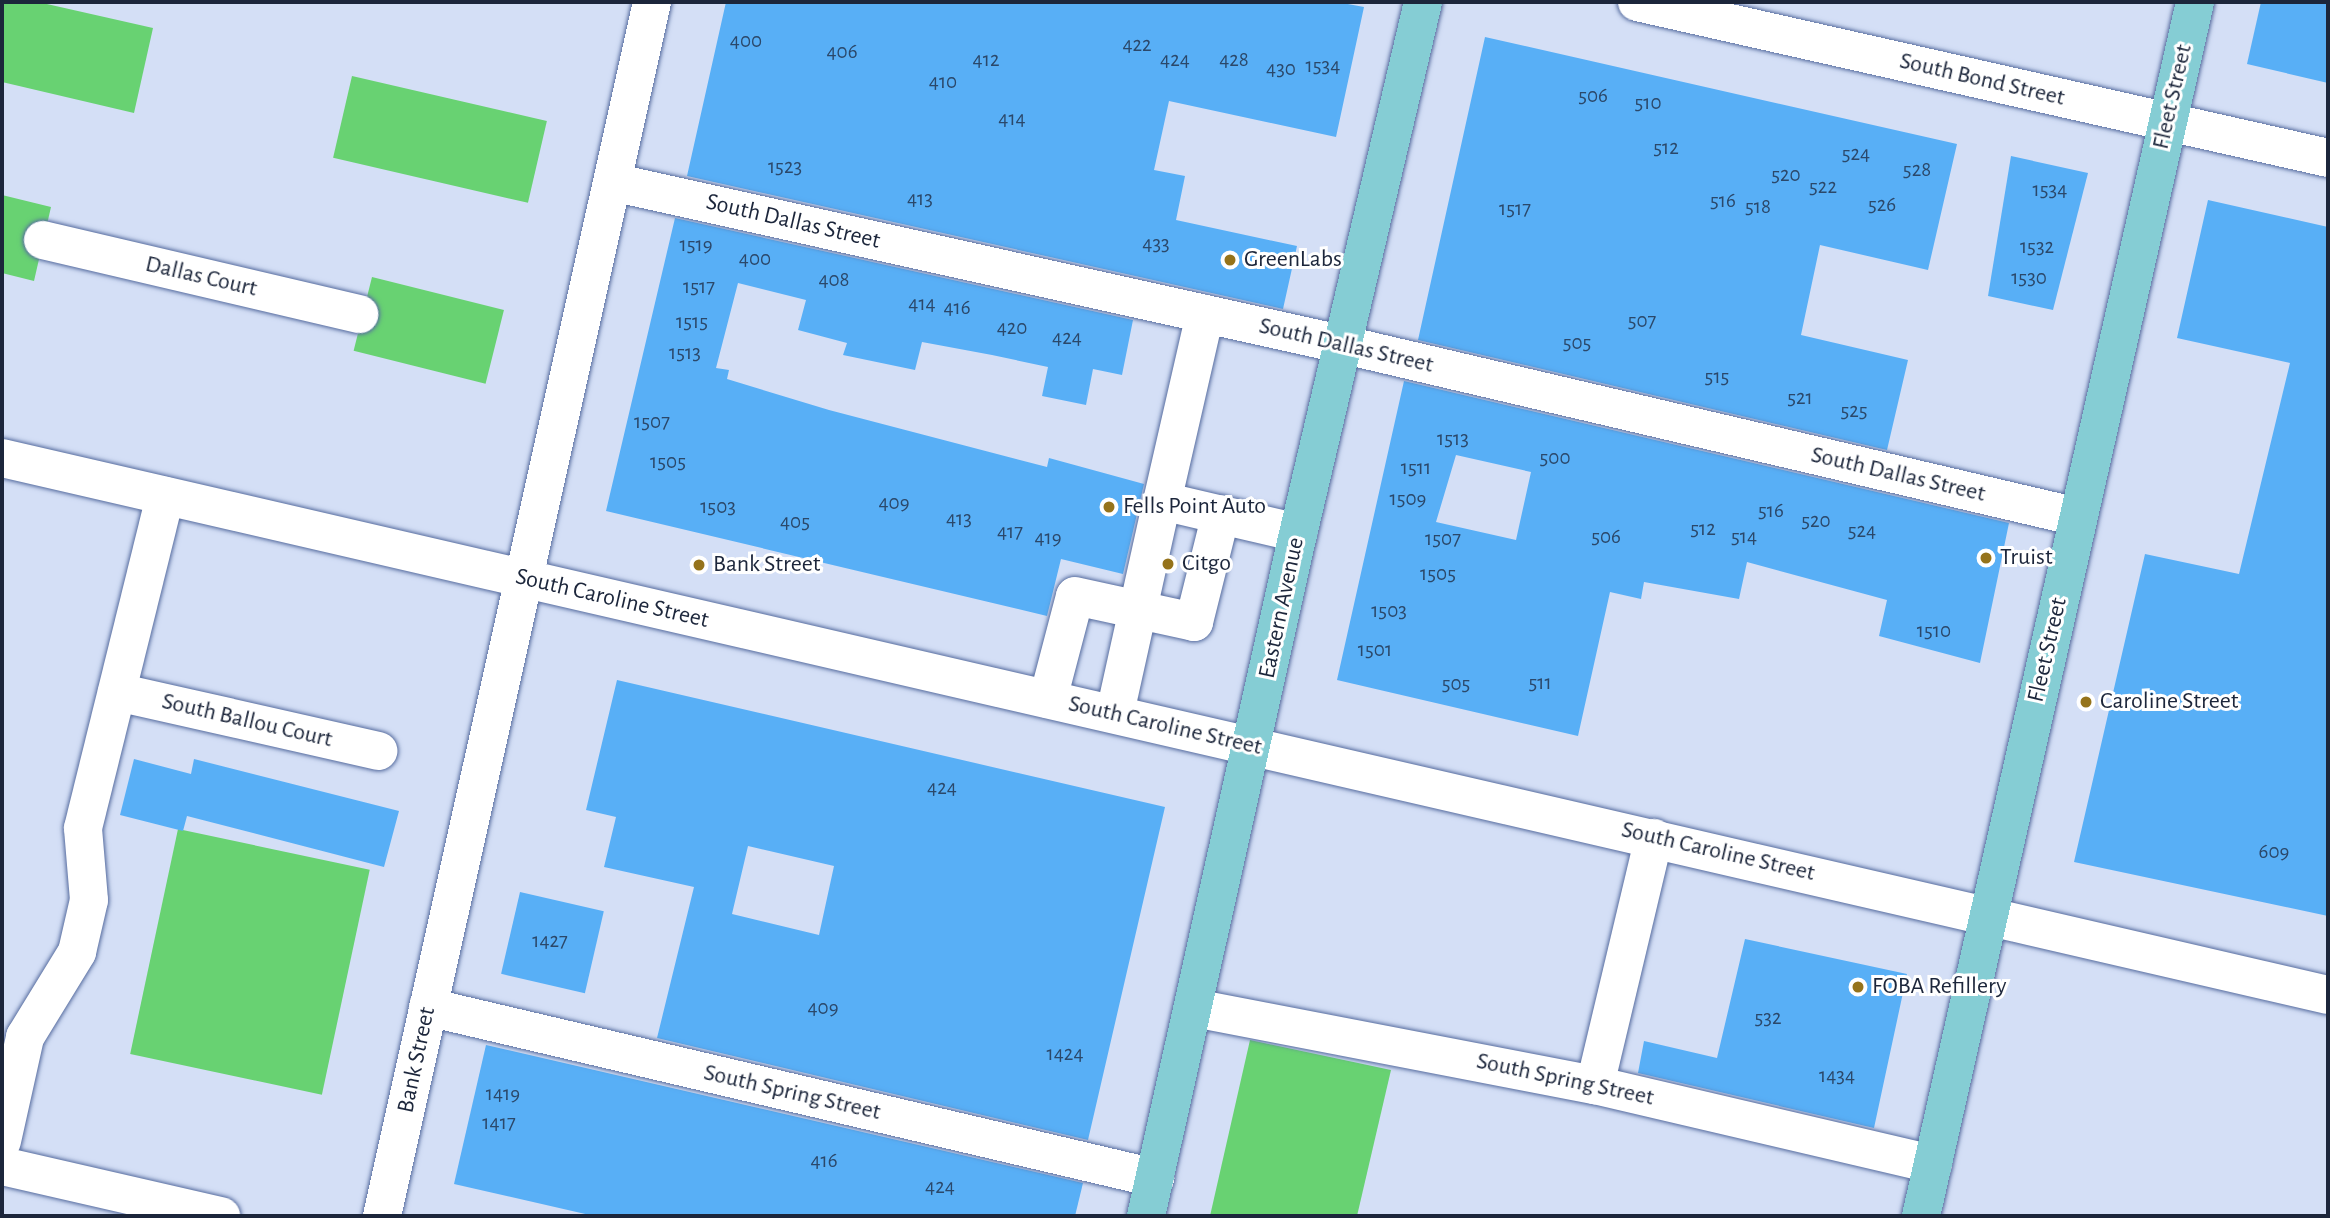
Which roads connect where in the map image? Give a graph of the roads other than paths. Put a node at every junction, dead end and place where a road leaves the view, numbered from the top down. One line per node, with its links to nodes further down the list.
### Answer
1 (652, 2): 7 (street, Bank Street)
2 (1423, 2): 11 (main road, Eastern Avenue)
3 (1637, 2): 5 (street, South Bond Street)
4 (2195, 2): 5 (main road, Fleet Street)
5 (2168, 122): 6 (street, South Bond Street); 16 (main road, Fleet Street)
6 (2328, 158)
7 (612, 182): 10 (street, South Dallas Street); 18 (street, Bank Street)
8 (43, 240): 9 (street, Dallas Court)
9 (359, 314)
10 (1205, 314): 11 (street, South Dallas Street); 14 (street)
11 (1345, 345): 16 (street, South Dallas Street); 17 (main road, Eastern Avenue)
12 (2, 458): 13 (street, South Caroline Street)
13 (165, 496): 18 (street, South Caroline Street); 20 (street)
14 (1163, 501): 15 (street); 19 (street)
15 (1221, 514): 17 (street); 19 (street)
16 (2078, 517): 26 (main road, Fleet Street)
17 (1298, 533): 23 (main road, Eastern Avenue)
18 (523, 579): 21 (street, South Caroline Street); 28 (street, Bank Street)
19 (1136, 608): 21 (street); 22 (street)
20 (117, 692): 24 (street, South Ballou Court); 31 (street)
21 (1048, 699): 22 (street, South Caroline Street)
22 (1115, 713): 23 (street, South Caroline Street)
23 (1253, 746): 25 (street, South Caroline Street); 29 (main road, Eastern Avenue)
24 (378, 751)
25 (1654, 838): 26 (street, South Caroline Street); 30 (street)
26 (1989, 915): 27 (street, South Caroline Street); 32 (main road, Fleet Street)
27 (2328, 995)
28 (428, 1007): 34 (street, South Spring Street); 36 (street, Bank Street)
29 (1194, 1008): 30 (street, South Spring Street); 34 (main road, Eastern Avenue)
30 (1595, 1085): 32 (street, South Spring Street)
31 (2, 1141)
32 (1933, 1164): 38 (main road, Fleet Street)
33 (2, 1166): 35 (street)
34 (1155, 1178): 37 (main road, Eastern Avenue)
35 (221, 1216)
36 (382, 1216)
37 (1146, 1216)
38 (1921, 1216)

